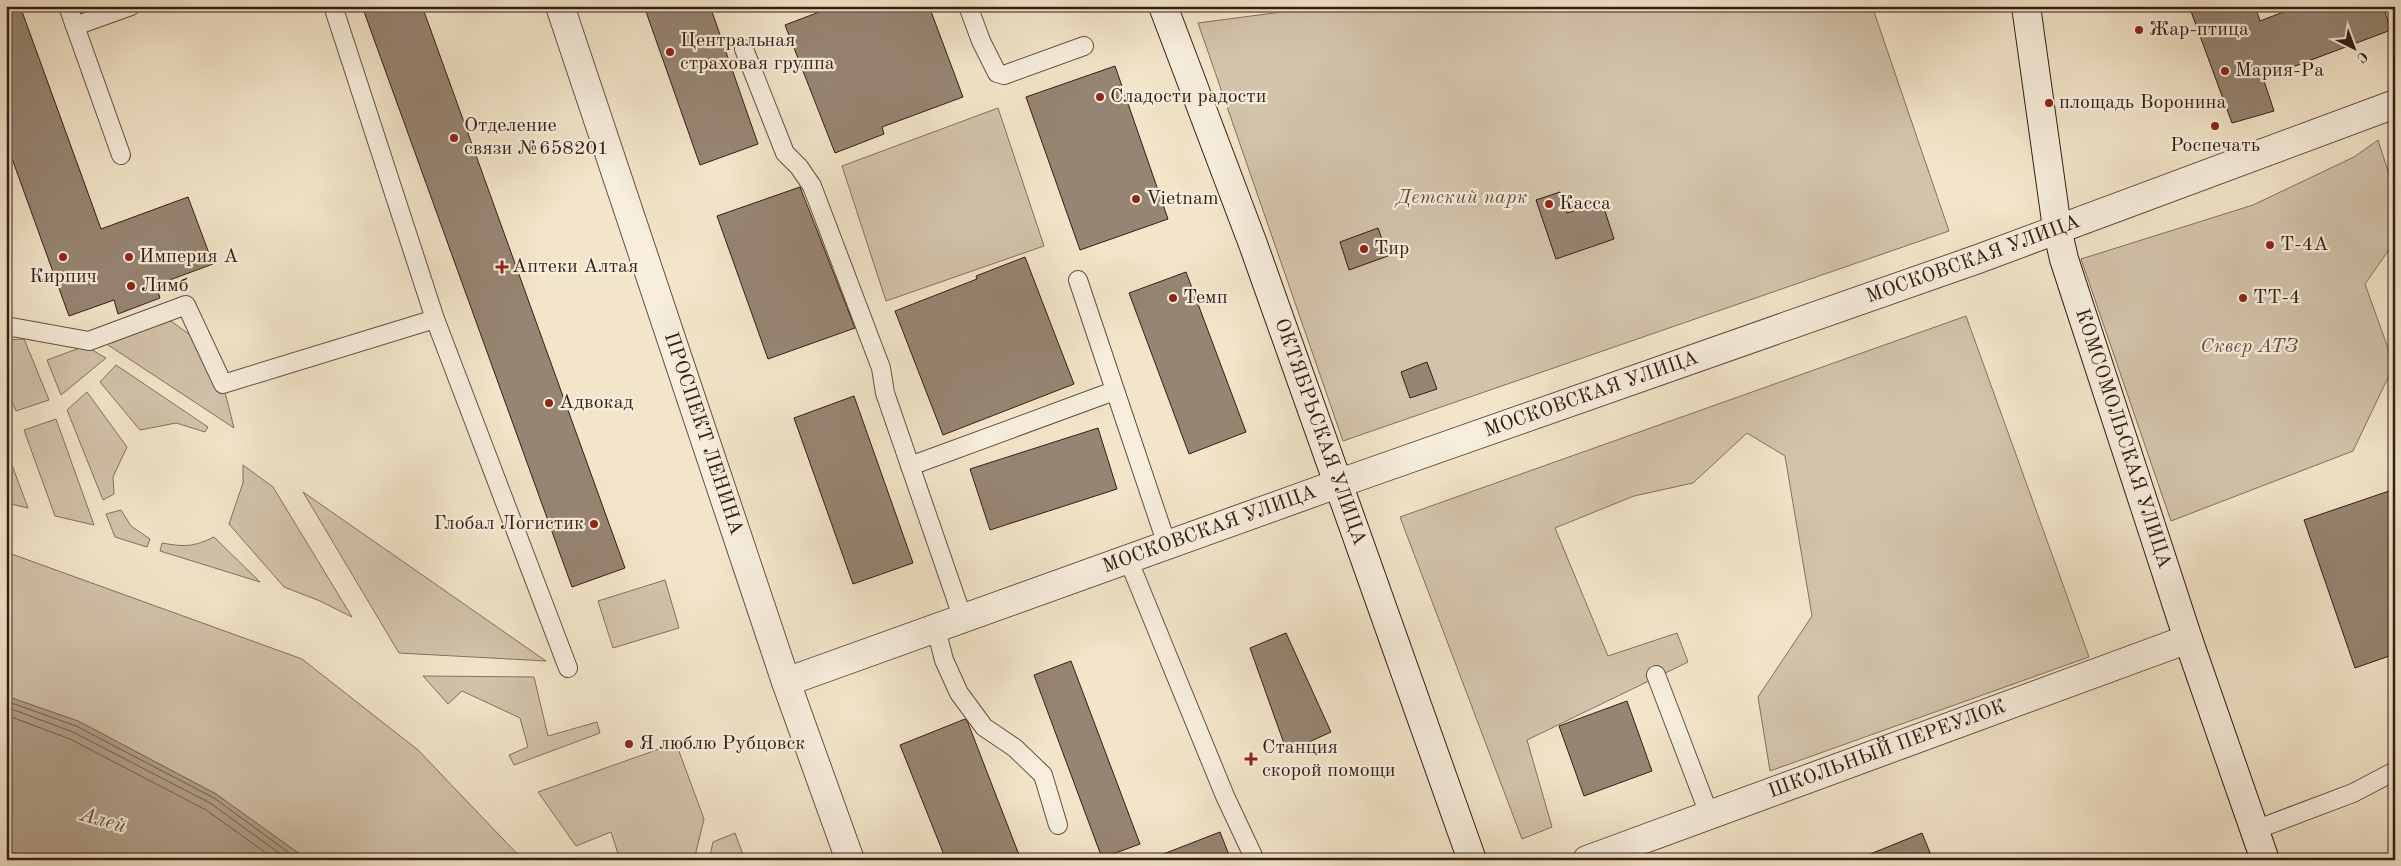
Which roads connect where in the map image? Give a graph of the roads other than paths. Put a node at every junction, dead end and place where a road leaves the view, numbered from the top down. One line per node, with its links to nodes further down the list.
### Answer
1 (68, 6): 8 (lane)
2 (131, 6): 8 (lane)
3 (333, 6): 15 (lane)
4 (560, 6): 27 (street, ПРОСПЕКТ ЛЕНИНА)
5 (968, 6): 9 (lane)
6 (1163, 6): 19 (street, ОКТЯБРЬСКАЯ УЛИЦА)
7 (2026, 6): 13 (street, КОМСОМОЛЬСКАЯ УЛИЦА)
8 (75, 26): 12 (lane)
9 (1084, 46)
10 (744, 49): 18 (lane)
11 (2393, 110): 13 (street, МОСКОВСКАЯ УЛИЦА)
12 (122, 155)
13 (2056, 228): 19 (street, МОСКОВСКАЯ УЛИЦА); 24 (street, КОМСОМОЛЬСКАЯ УЛИЦА)
14 (1078, 280): 17 (lane)
15 (435, 318): 16 (lane); 25 (lane)
16 (6, 326)
17 (1114, 391): 18 (lane); 20 (lane)
18 (910, 466): 22 (lane)
19 (1336, 484): 20 (street, МОСКОВСКАЯ УЛИЦА); 34 (street, ОКТЯБРЬСКАЯ УЛИЦА)
20 (1167, 545): 21 (street, МОСКОВСКАЯ УЛИЦА)
21 (1128, 559): 22 (street, МОСКОВСКАЯ УЛИЦА); 33 (lane)
22 (963, 619): 23 (street, МОСКОВСКАЯ УЛИЦА)
23 (936, 629): 27 (street, МОСКОВСКАЯ УЛИЦА); 30 (lane)
24 (2188, 639): 29 (street, ШКОЛЬНЫЙ ПЕРЕУЛОК); 31 (street, КОМСОМОЛЬСКАЯ УЛИЦА)
25 (568, 668)
26 (1656, 675): 29 (lane)
27 (786, 682): 32 (street, ПРОСПЕКТ ЛЕНИНА)
28 (2395, 772): 31 (lane)
29 (1709, 814): 35 (street, ШКОЛЬНЫЙ ПЕРЕУЛОК)
30 (1058, 825)
31 (2255, 830): 36 (street, КОМСОМОЛЬСКАЯ УЛИЦА)
32 (850, 860)
33 (1255, 860)
34 (1472, 860)
35 (1587, 860)
36 (2265, 860)

